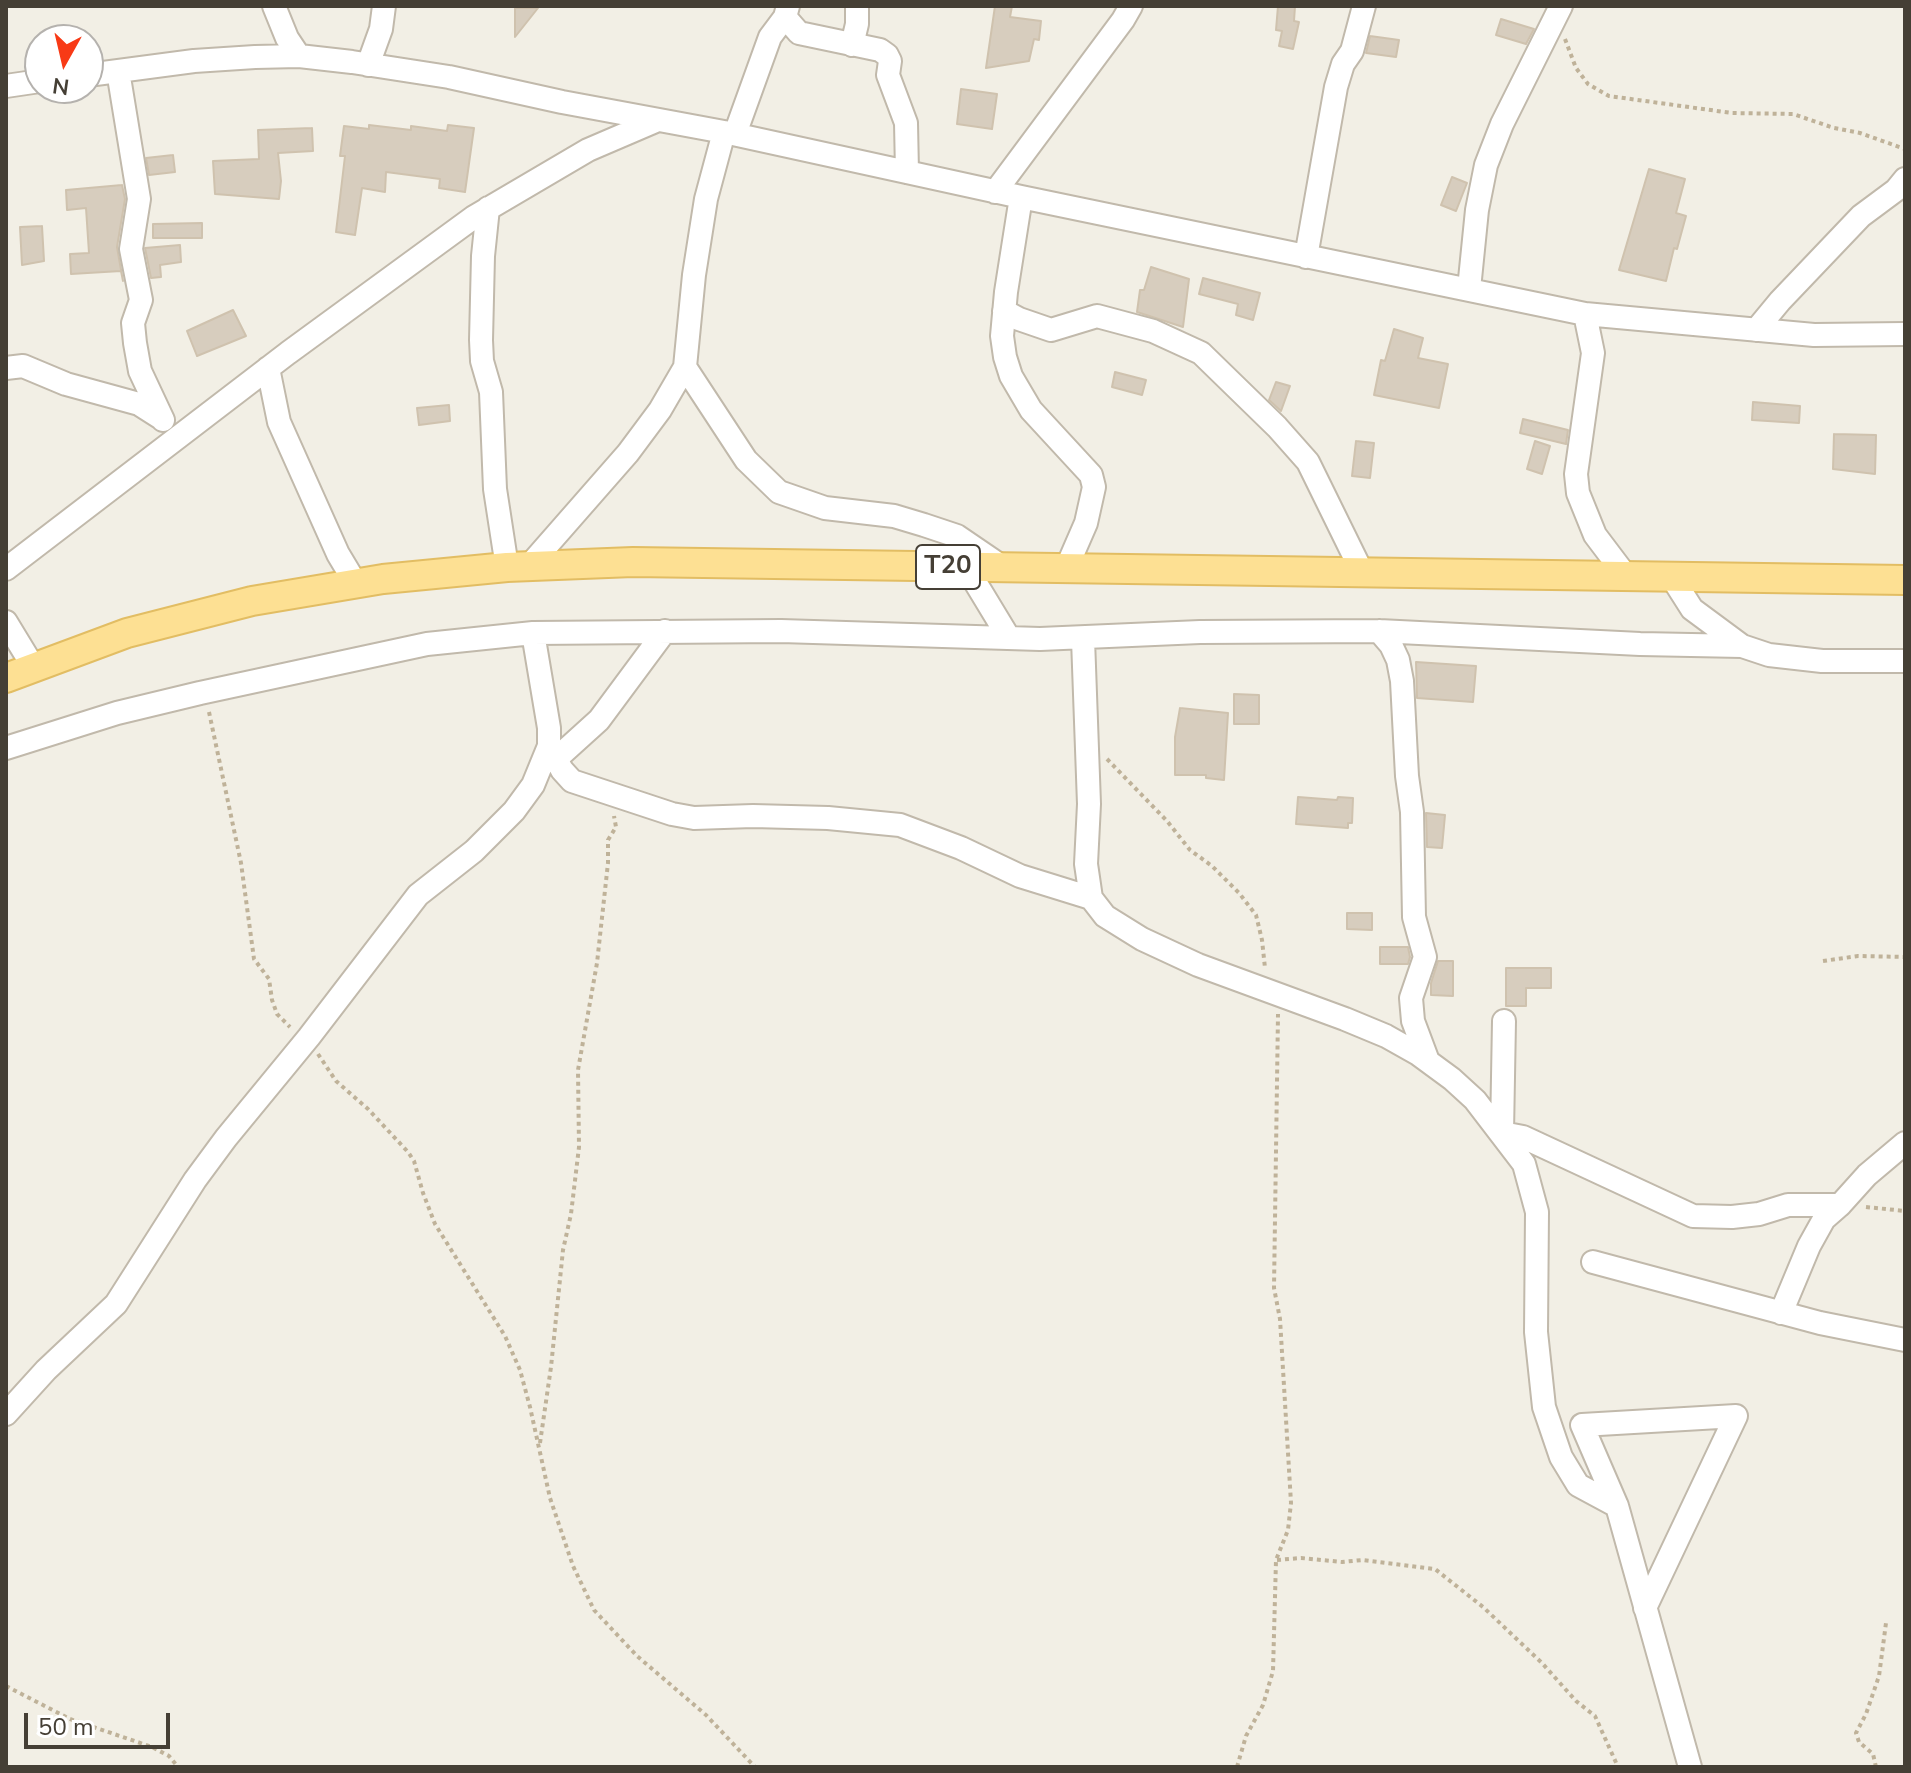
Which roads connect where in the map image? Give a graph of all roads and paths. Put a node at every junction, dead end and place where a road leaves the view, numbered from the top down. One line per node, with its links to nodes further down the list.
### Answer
1 (274, 6): 10 (street)
2 (384, 6): 11 (street)
3 (857, 6): 9 (street)
4 (1147, 6): 8 (street)
5 (1364, 6): 22 (street)
6 (1560, 8): 16 (path); 23 (street)
7 (787, 11): 9 (street); 15 (street)
8 (1127, 13): 19 (street)
9 (852, 45): 17 (street)
10 (299, 56): 11 (street); 12 (street)
11 (368, 65): 14 (street)
12 (118, 71): 13 (street); 31 (street)
13 (104, 73)
14 (658, 120): 15 (street); 21 (street)
15 (730, 133): 17 (street); 28 (street)
16 (1905, 149)
17 (907, 172): 19 (street)
18 (1905, 179): 26 (street)
19 (995, 192): 20 (street)
20 (1021, 197): 22 (street); 24 (street)
21 (488, 208): 30 (street); 32 (street)
22 (1306, 257): 23 (street)
23 (1469, 289): 25 (street)
24 (1004, 311): 36 (street); 37 (street)
25 (1585, 314): 26 (street); 38 (street)
26 (1756, 330): 27 (street)
27 (1905, 334)
28 (685, 367): 32 (street); 34 (street)
29 (6, 368): 31 (street)
30 (268, 368): 31 (street); 41 (street)
31 (168, 430): 35 (street)
32 (518, 566): 33 (main road, T20); 41 (main road, T20)
33 (966, 567): 34 (main road, T20); 46 (street)
34 (1004, 568): 36 (main road, T20)
35 (6, 569)
36 (1066, 569): 37 (main road, T20)
37 (1362, 572): 38 (main road, T20)
38 (1626, 576): 39 (main road, T20)
39 (1671, 576): 40 (main road, T20); 48 (street)
40 (1905, 580)
41 (356, 584): 50 (main road, T20)
42 (6, 622): 50 (street)
43 (665, 631): 45 (street); 46 (street); 55 (street)
44 (1379, 631): 47 (street); 48 (street); 63 (street)
45 (533, 633): 52 (street); 55 (street)
46 (1009, 638): 47 (street)
47 (1083, 639): 53 (street)
48 (1742, 646): 49 (street)
49 (1905, 661)
50 (34, 668): 51 (main road, T20)
51 (6, 678)
52 (200, 693): 54 (street); 62 (path)
53 (1087, 721): 57 (street); 60 (path)
54 (6, 748)
55 (553, 752): 56 (street); 62 (street)
56 (605, 791): 57 (street); 72 (path)
57 (1091, 898): 60 (street)
58 (1905, 957): 59 (path)
59 (1823, 961)
60 (1278, 993): 63 (street); 74 (path)
61 (1504, 1021): 64 (street)
62 (309, 1037): 71 (street); 72 (path)
63 (1428, 1061): 64 (street)
64 (1502, 1133): 66 (street); 73 (street)
65 (1905, 1143): 66 (street)
66 (1840, 1205): 67 (path); 69 (street)
67 (1905, 1211)
68 (1593, 1262): 69 (street)
69 (1781, 1313): 70 (street)
70 (1905, 1340)
71 (6, 1414)
72 (539, 1449): 79 (path)
73 (1617, 1506): 75 (street); 75 (street)
74 (1276, 1560): 80 (path); 81 (path)
75 (1645, 1608): 82 (street)
76 (1886, 1623): 83 (path)
77 (6, 1686): 78 (path)
78 (178, 1767)
79 (755, 1767)
80 (1237, 1767)
81 (1618, 1767)
82 (1690, 1767)
83 (1876, 1767)

